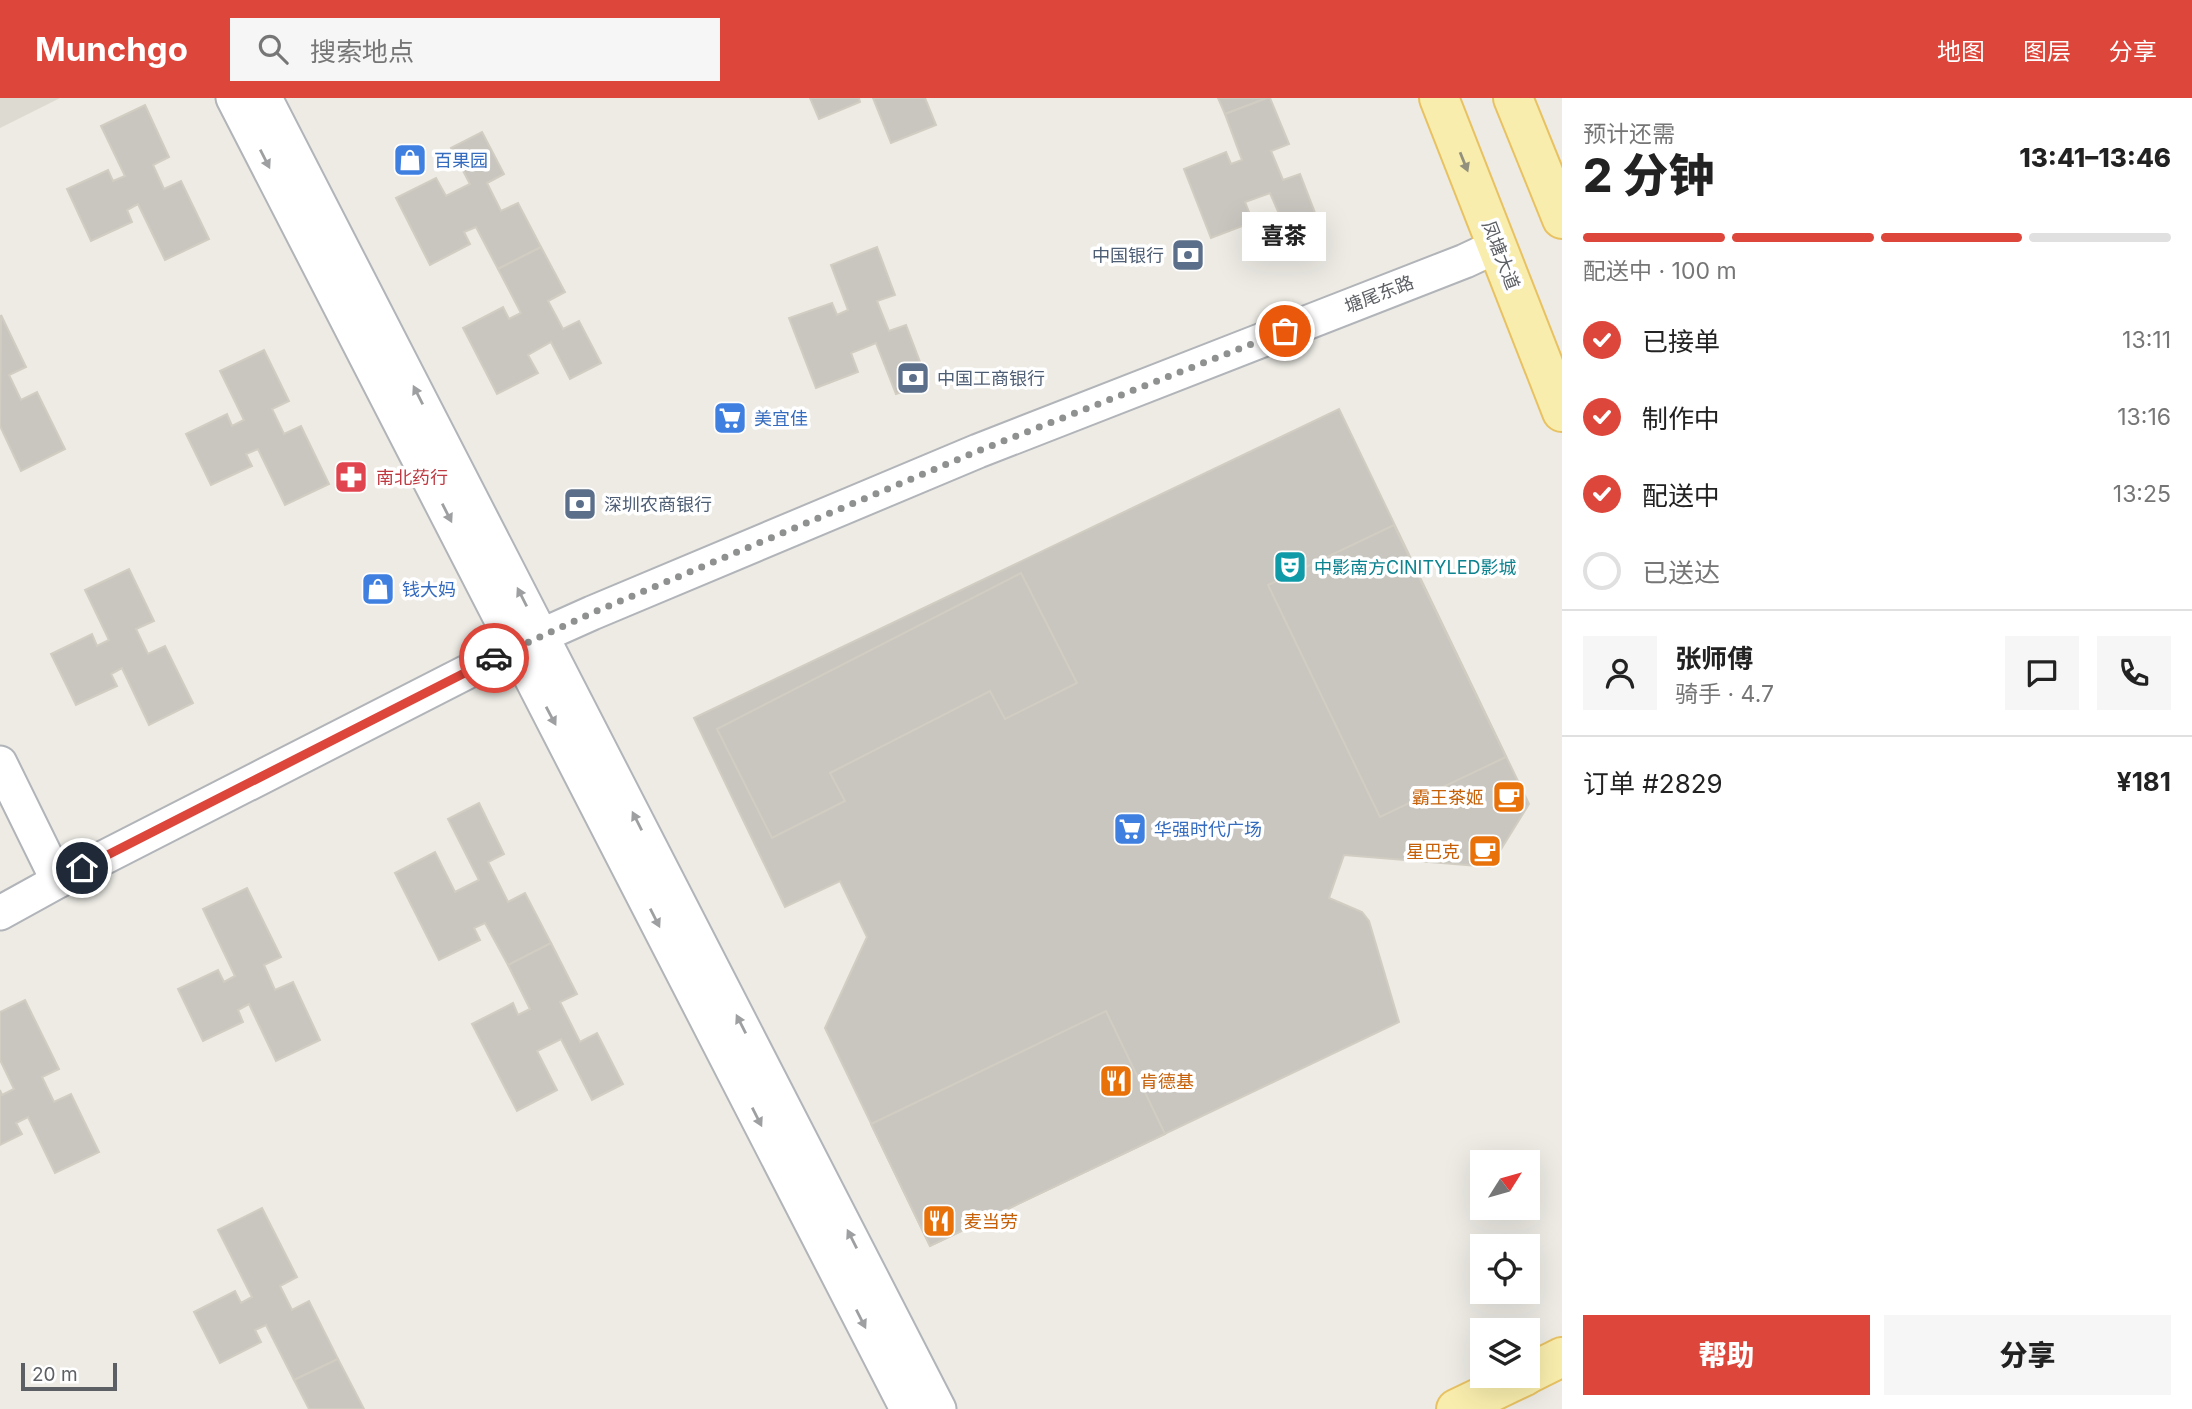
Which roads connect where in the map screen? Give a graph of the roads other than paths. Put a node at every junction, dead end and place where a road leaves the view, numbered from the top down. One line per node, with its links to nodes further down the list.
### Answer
1 (233, 98): 8 (street, one-way to 8)
2 (265, 98): 8 (street, one-way to 2)
3 (1439, 98): 6 (main road, 凤塘大道, one-way to 6)
4 (1513, 98): 5 (main road)
5 (1562, 219)
6 (1497, 246): 7 (main road, 凤塘大道); 8 (street, 塘尾东路)
7 (1562, 412)
8 (529, 642): 10 (street, 塘尾东路); 15 (street, one-way to 15); 16 (street, one-way to 8)
9 (0, 763): 10 (street)
10 (58, 881): 11 (street, 塘尾东路)
11 (0, 913)
12 (1562, 1357): 13 (main road)
13 (1540, 1368)
14 (1500, 1388): 17 (main road)
15 (907, 1409)
16 (939, 1409)
17 (1457, 1409)

